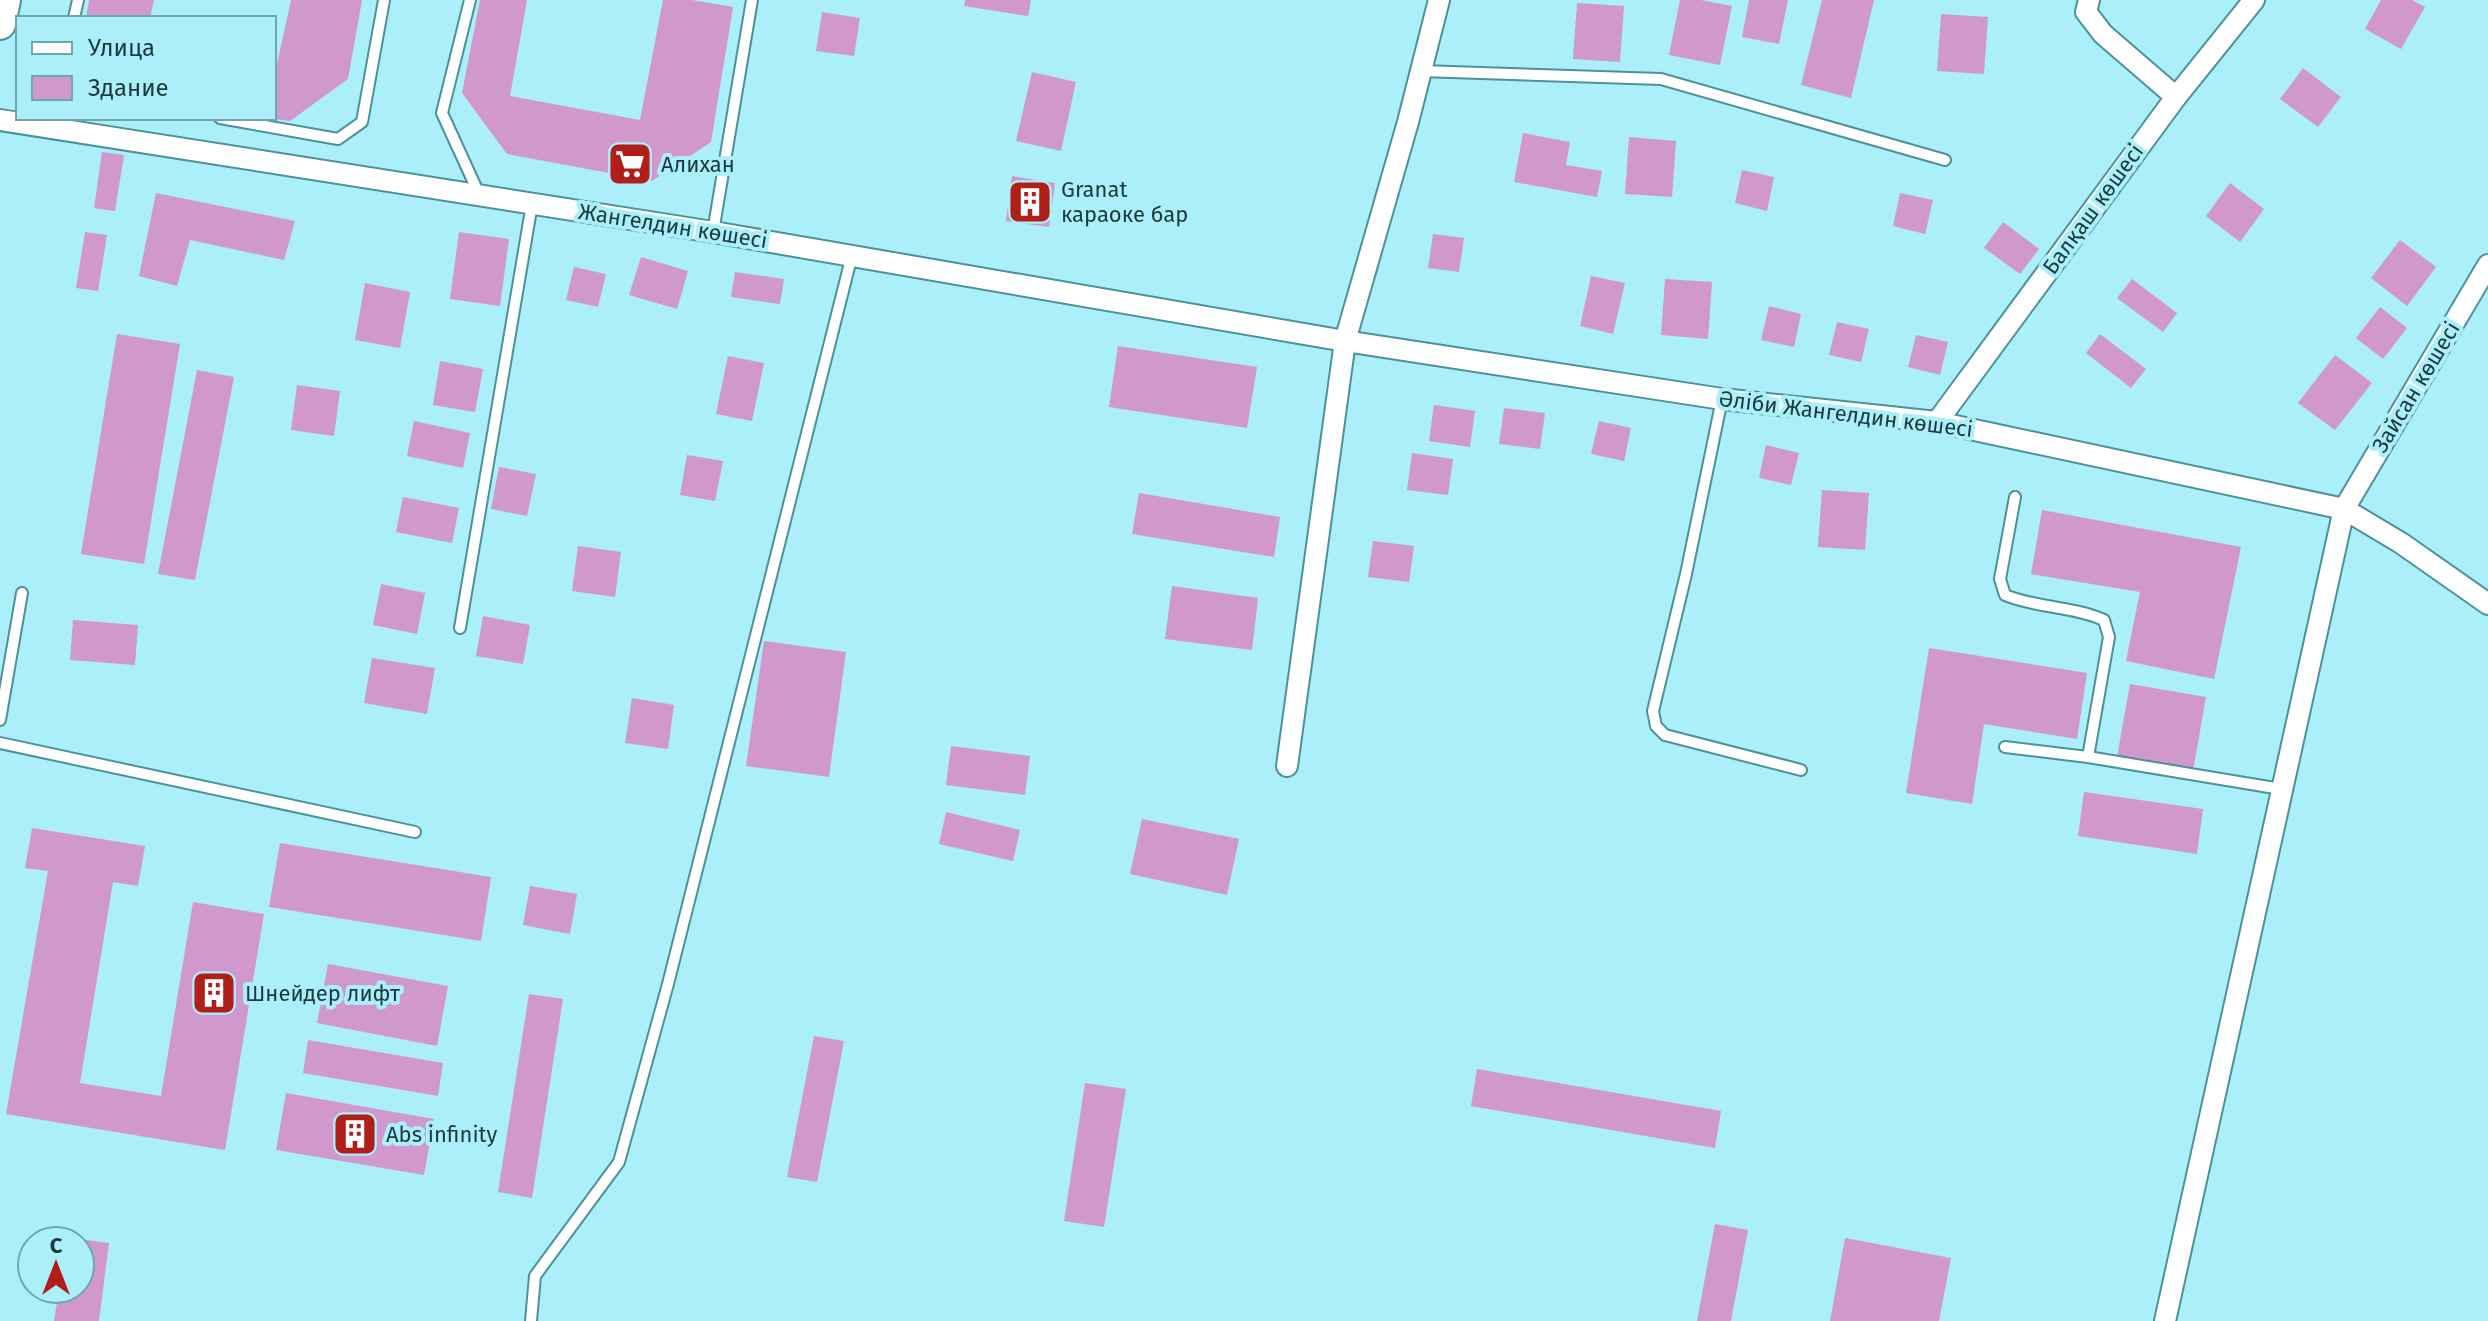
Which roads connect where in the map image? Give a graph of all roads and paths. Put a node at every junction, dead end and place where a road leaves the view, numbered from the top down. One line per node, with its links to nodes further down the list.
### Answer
1 (5, 0): 9 (main road)
2 (384, 0): 13 (lane)
3 (470, 0): 15 (lane)
4 (745, 0): 5 (lane)
5 (752, 0): 17 (lane)
6 (1439, 0): 10 (street)
7 (2089, 0): 11 (street)
8 (2254, 0): 11 (street, Балқаш көшесі)
9 (0, 24)
10 (1421, 71): 14 (lane); 20 (street)
11 (2176, 97): 22 (street, Балқаш көшесі)
12 (0, 120): 15 (street, Жангелдин көшесі)
13 (231, 120)
14 (1945, 160)
15 (479, 196): 16 (street, Жангелдин көшесі)
16 (532, 204): 17 (street, Жангелдин көшесі); 27 (lane)
17 (713, 232): 18 (street, Жангелдин көшесі)
18 (852, 255): 20 (street, Жангелдин көшесі); 36 (lane)
19 (2488, 265): 24 (street, Зайсан көшесі)
20 (1345, 341): 21 (street, Әліби Жангелдин көшесі); 32 (street)
21 (1722, 399): 22 (street, Әліби Жангелдин көшесі); 33 (lane)
22 (1937, 422): 24 (street, Әліби Жангелдин көшесі)
23 (2015, 497): 31 (lane)
24 (2344, 509): 26 (street, Әліби Жангелдин көшесі); 34 (street, Зайсан көшесі)
25 (22, 593): 28 (lane)
26 (2488, 604)
27 (460, 628)
28 (0, 720)
29 (0, 743): 35 (lane)
30 (2005, 747): 31 (lane)
31 (2088, 757): 34 (lane)
32 (1287, 766)
33 (1801, 770)
34 (2281, 789): 37 (street, Зайсан көшесі)
35 (415, 832)
36 (531, 1321)
37 (2165, 1321)

